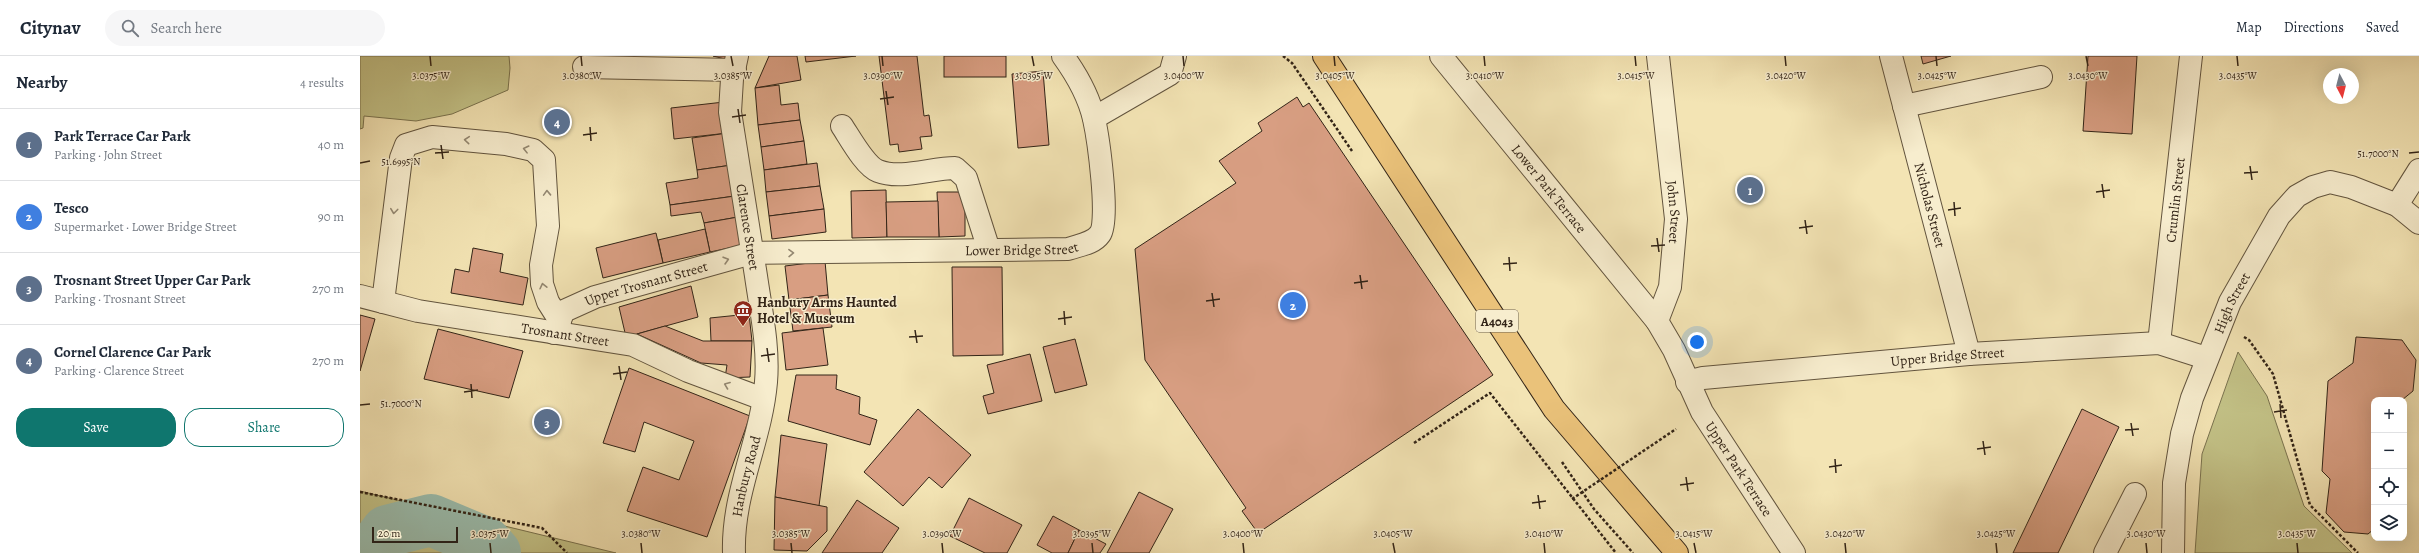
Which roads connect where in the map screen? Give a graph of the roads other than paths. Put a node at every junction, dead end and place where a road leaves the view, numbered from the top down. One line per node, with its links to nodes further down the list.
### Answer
1 (1063, 56): 12 (street, Lower Bridge Street)
2 (1175, 56): 12 (street)
3 (1324, 56): 30 (main road, A4043)
4 (1441, 56): 21 (street, Lower Park Terrace)
5 (1658, 56): 21 (street, John Street)
6 (1890, 56): 11 (street, Nicholas Street)
7 (2191, 56): 23 (street, Crumlin Street)
8 (736, 63): 9 (street); 18 (street, Clarence Street)
9 (584, 67)
10 (2041, 77): 11 (street)
11 (1904, 106): 24 (street, Nicholas Street)
12 (1094, 118): 17 (street, Lower Bridge Street)
13 (842, 126): 17 (street)
14 (2419, 170): 15 (street)
15 (2397, 205): 16 (street, High Street); 25 (street, High Street)
16 (2419, 223)
17 (989, 250): 18 (street, Lower Bridge Street, one-way to 17)
18 (752, 253): 22 (street, Upper Trosnant Street, one-way to 18); 27 (street, Clarence Street)
19 (360, 296): 20 (street, Trosnant Street)
20 (383, 302): 22 (street, Trosnant Street); 22 (street, one-way to 20)
21 (1657, 321): 26 (street)
22 (557, 327): 27 (street, Trosnant Street, one-way to 22)
23 (2160, 343): 24 (street, Upper Bridge Street); 25 (street, Upper Bridge Street)
24 (1969, 354): 26 (street, Upper Bridge Street)
25 (2206, 358): 33 (street, High Street)
26 (1687, 382): 31 (street, Upper Park Terrace)
27 (763, 399): 29 (street, Hanbury Road)
28 (2135, 494): 32 (street)
29 (734, 553)
30 (1677, 553)
31 (1794, 553)
32 (2106, 553)
33 (2173, 553)

